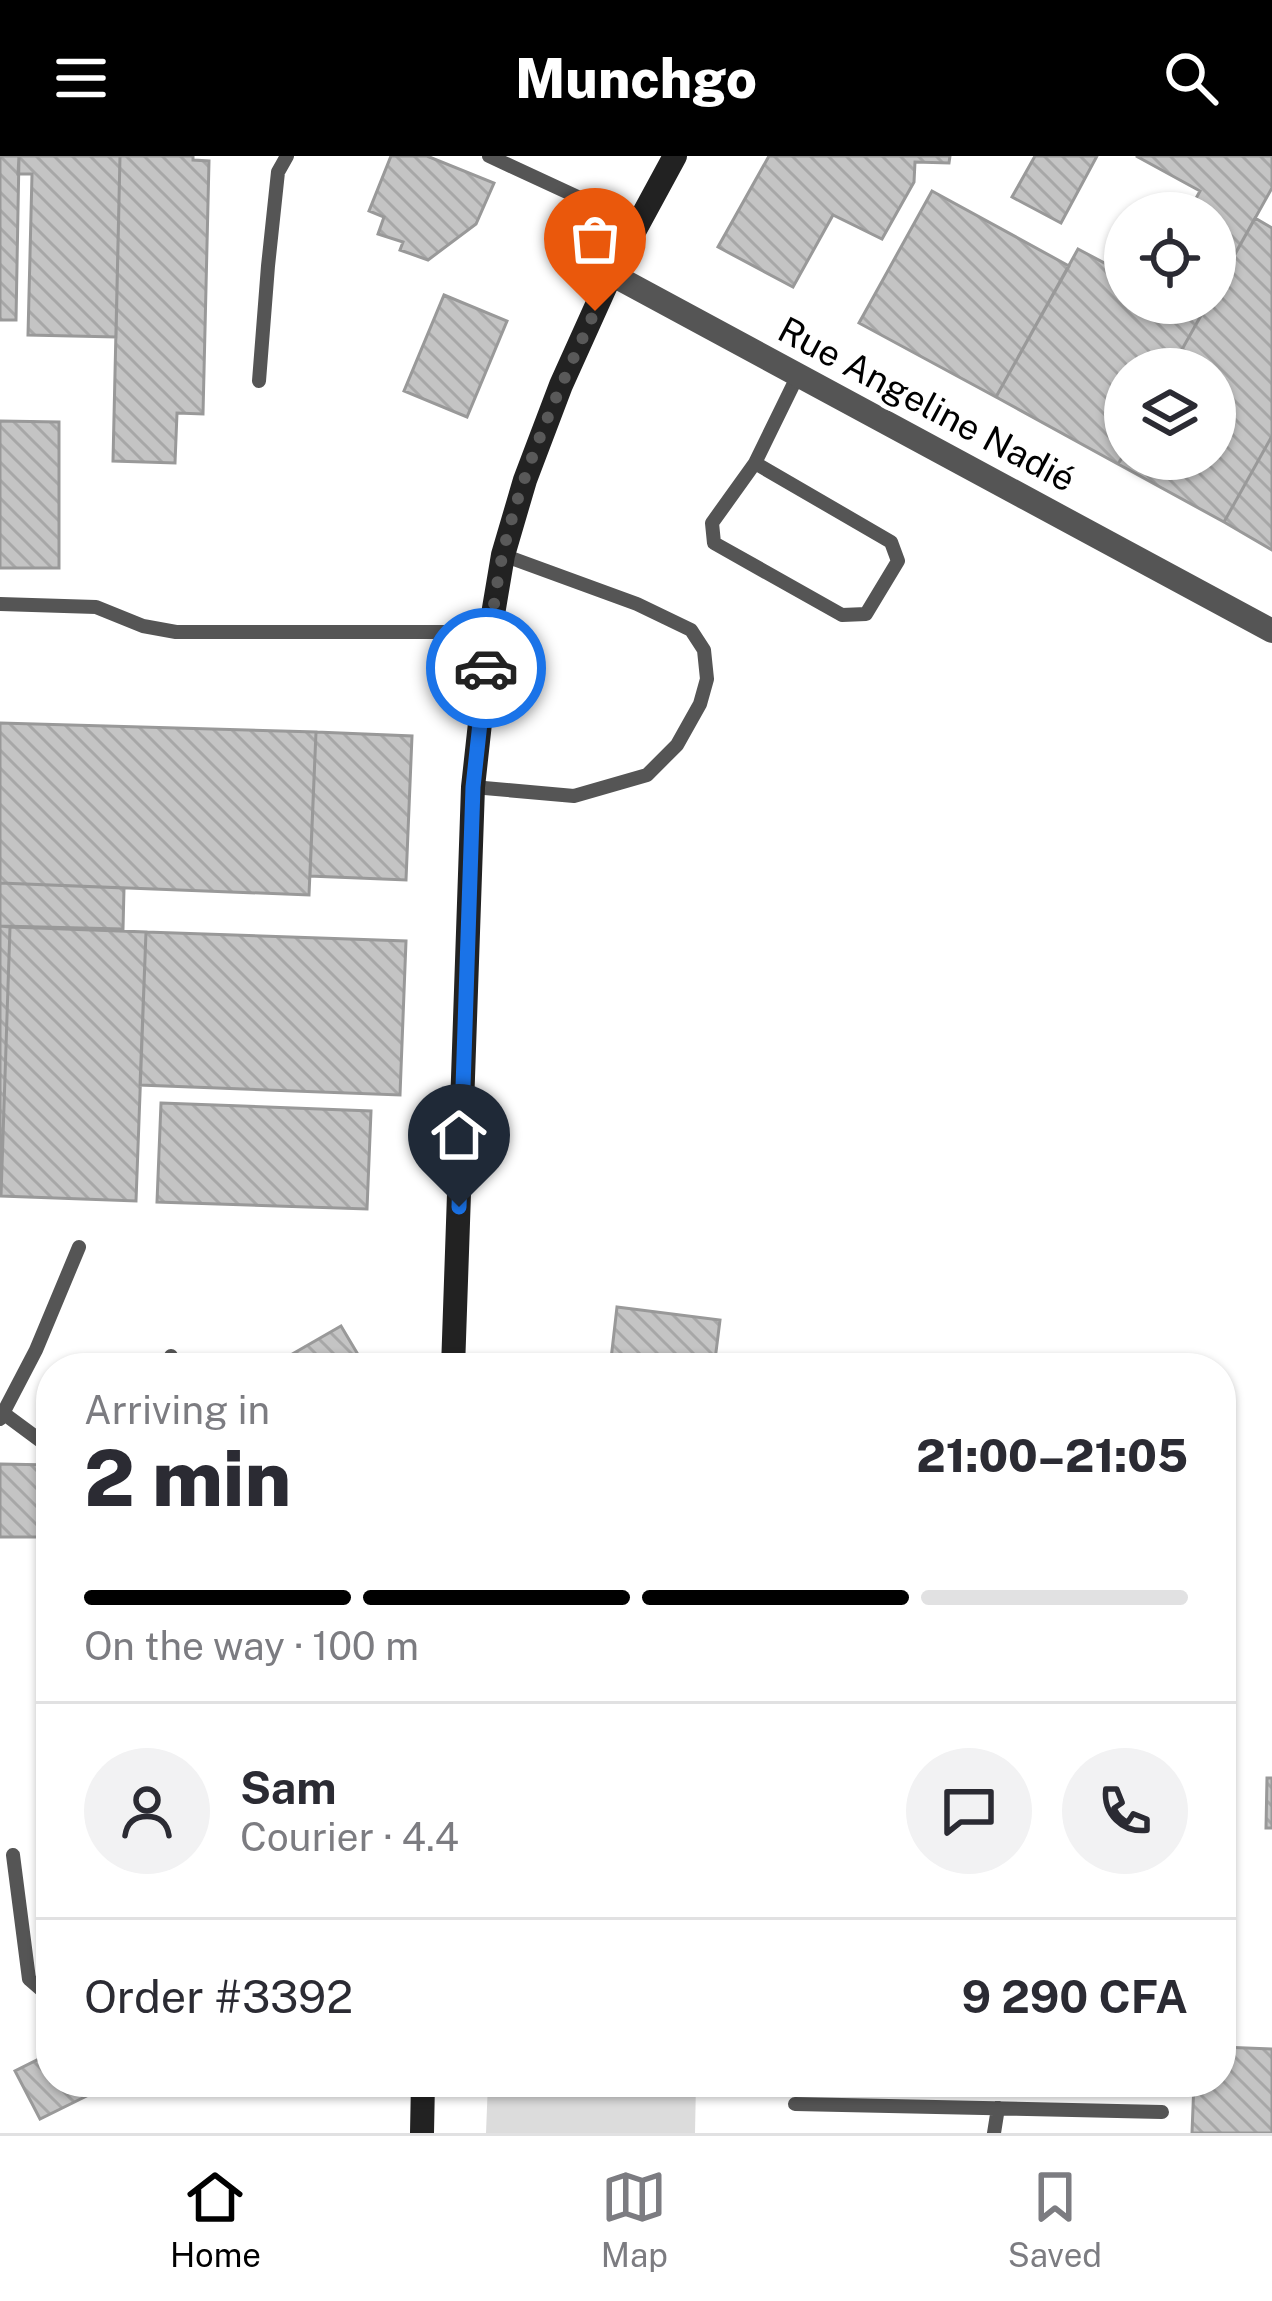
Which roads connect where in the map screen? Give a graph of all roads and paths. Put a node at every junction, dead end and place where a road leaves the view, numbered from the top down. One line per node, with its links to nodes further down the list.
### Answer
1 (287, 156): 7 (lane)
2 (489, 156): 4 (lane)
3 (675, 156): 4 (street)
4 (636, 224): 5 (street)
5 (611, 274): 6 (street, Rue Angeline Nadié); 9 (street)
6 (798, 375): 8 (lane); 11 (street, Rue Angeline Nadié)
7 (259, 380)
8 (755, 463): 8 (lane)
9 (503, 555): 12 (street); 13 (lane)
10 (0, 604): 12 (lane)
11 (1272, 631)
12 (490, 632): 13 (street)
13 (473, 787): 15 (street)
14 (79, 1247): 16 (lane)
15 (454, 1353)
16 (2, 1416): 17 (lane)
17 (36, 1438)
18 (13, 1856): 19 (lane)
19 (36, 1985)
20 (423, 2097): 24 (street)
21 (795, 2104): 22 (lane)
22 (998, 2108): 23 (lane); 25 (lane)
23 (1162, 2112)
24 (422, 2133)
25 (994, 2133)

